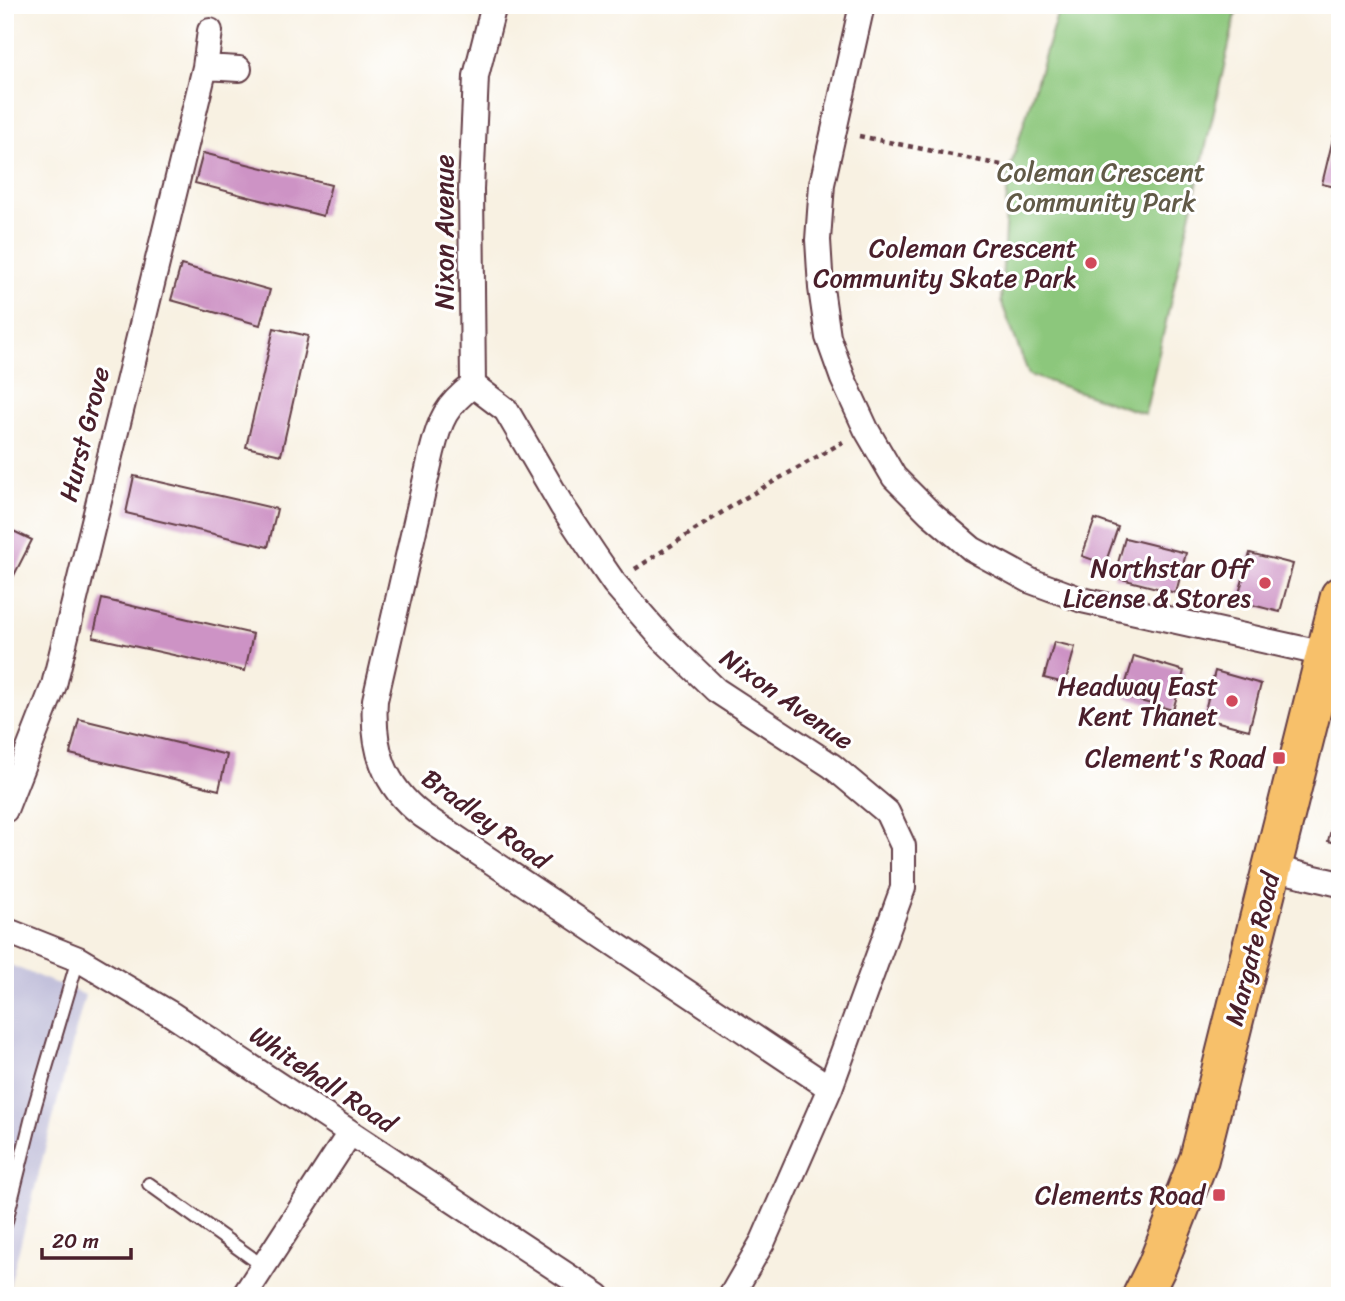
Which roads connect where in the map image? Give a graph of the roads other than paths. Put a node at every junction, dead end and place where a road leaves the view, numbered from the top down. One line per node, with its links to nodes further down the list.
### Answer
1 (494, 5): 6 (street, Nixon Avenue)
2 (862, 5): 8 (street)
3 (210, 31): 4 (street, Hurst Grove)
4 (205, 67): 5 (street); 9 (street, Hurst Grove)
5 (239, 69)
6 (473, 385): 14 (street, Nixon Avenue); 14 (street, Bradley Road)
7 (1340, 596): 8 (main road, Margate Road)
8 (1325, 654): 10 (main road, Margate Road)
9 (5, 810)
10 (1272, 868): 11 (street); 22 (main road, Margate Road)
11 (1340, 884)
12 (5, 930): 13 (street, Whitehall Road)
13 (78, 959): 15 (street, Whitehall Road); 17 (lane)
14 (830, 1088): 21 (street, Nixon Avenue)
15 (350, 1133): 18 (street); 20 (street, Whitehall Road)
16 (149, 1184): 18 (lane)
17 (5, 1225)
18 (263, 1266): 19 (street)
19 (244, 1296)
20 (598, 1296)
21 (731, 1296)
22 (1142, 1296)

